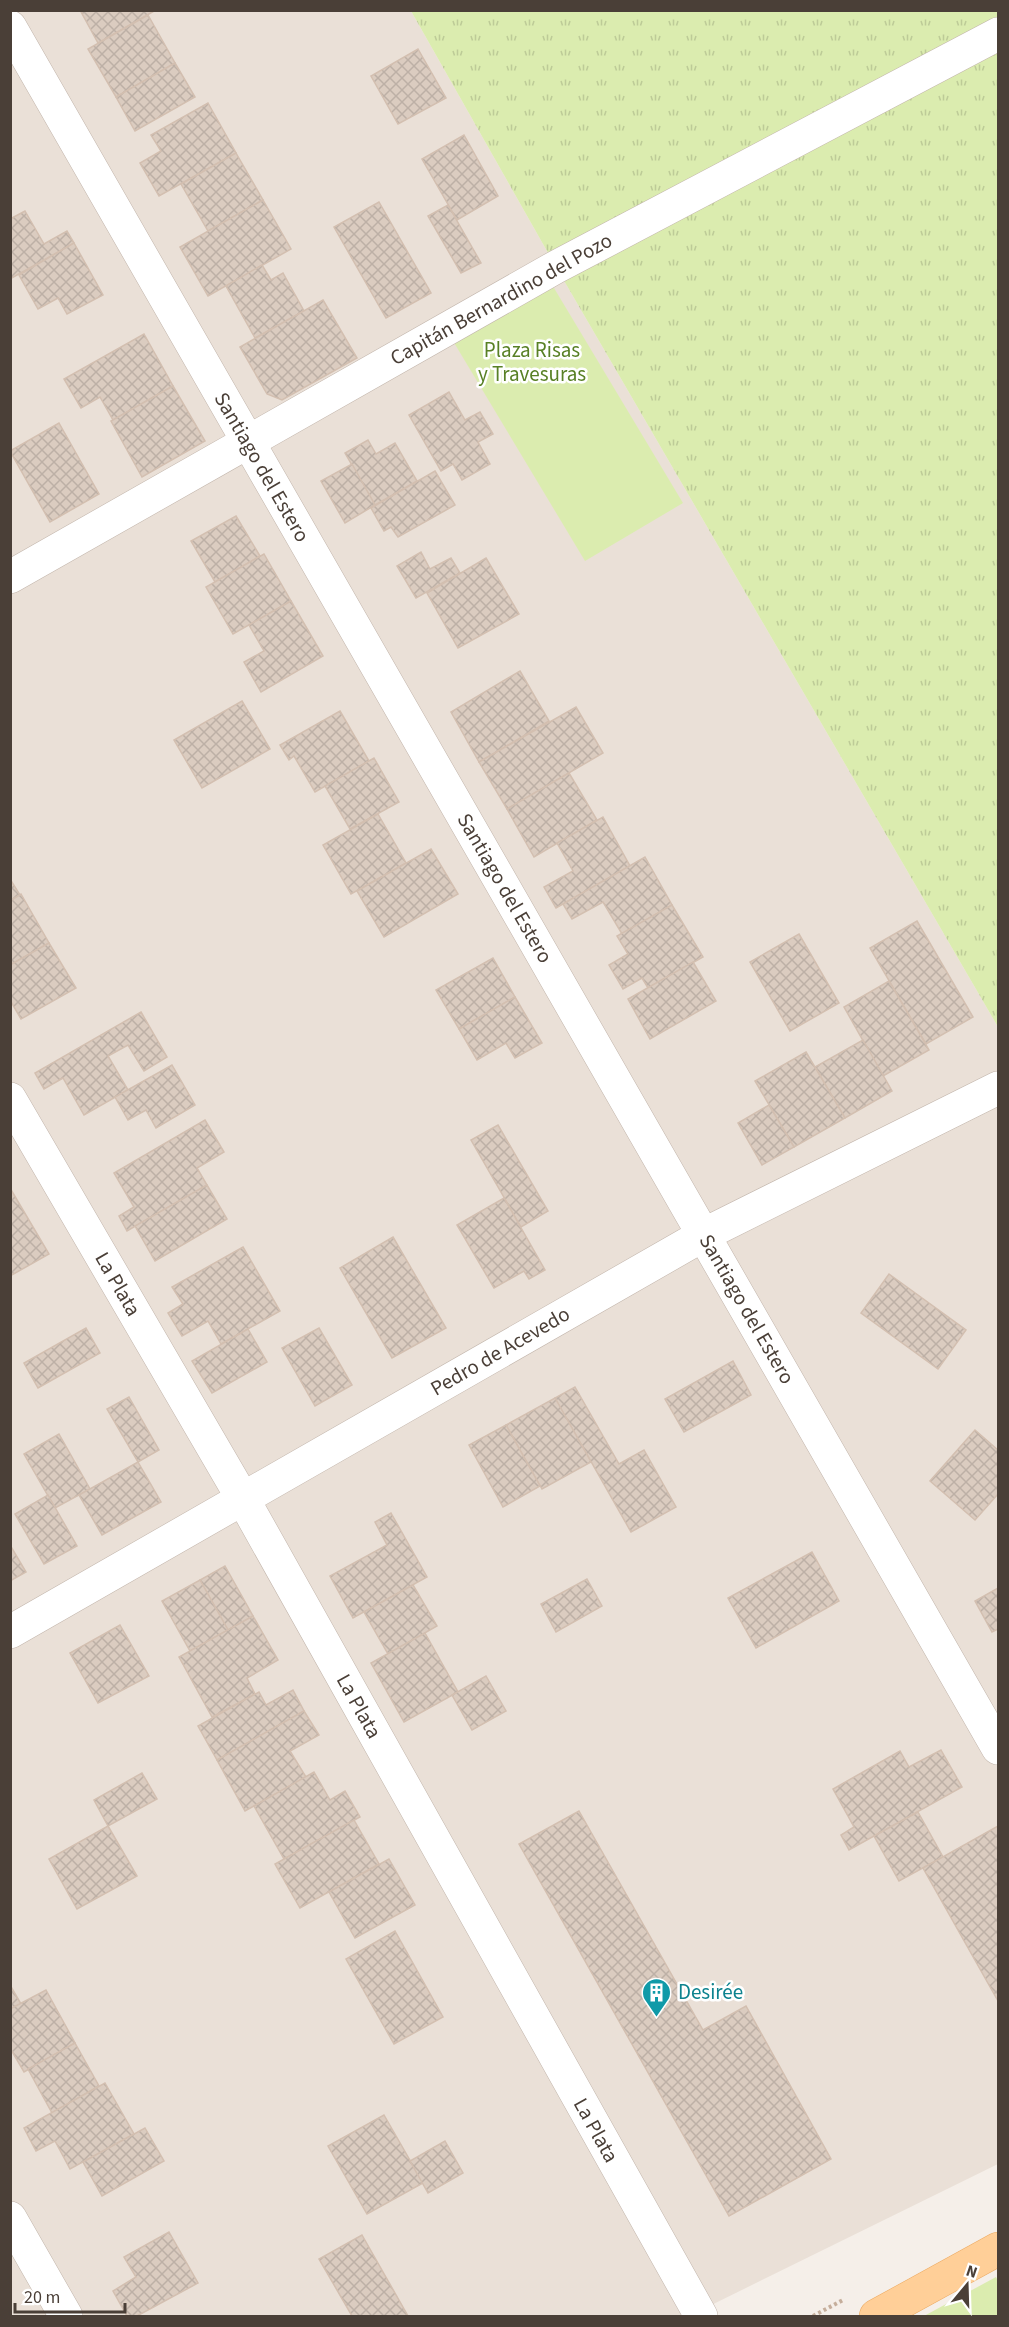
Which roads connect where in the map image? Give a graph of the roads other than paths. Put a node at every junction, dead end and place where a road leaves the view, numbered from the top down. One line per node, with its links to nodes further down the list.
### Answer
1 (10, 27): 3 (street, Santiago del Estero)
2 (999, 34): 3 (street, Capitán Bernardino del Pozo)
3 (247, 442): 4 (street, Capitán Bernardino del Pozo); 7 (street, Santiago del Estero)
4 (10, 577)
5 (999, 1088): 7 (street, Pedro de Acevedo)
6 (10, 1099): 8 (street, La Plata)
7 (705, 1234): 8 (street, Pedro de Acevedo); 10 (street, Santiago del Estero)
8 (243, 1499): 9 (street, Pedro de Acevedo); 13 (street, La Plata)
9 (10, 1632)
10 (999, 1748)
11 (10, 2218): 14 (street)
12 (999, 2248): 15 (main road)
13 (696, 2315)
14 (66, 2316)
15 (876, 2316)

